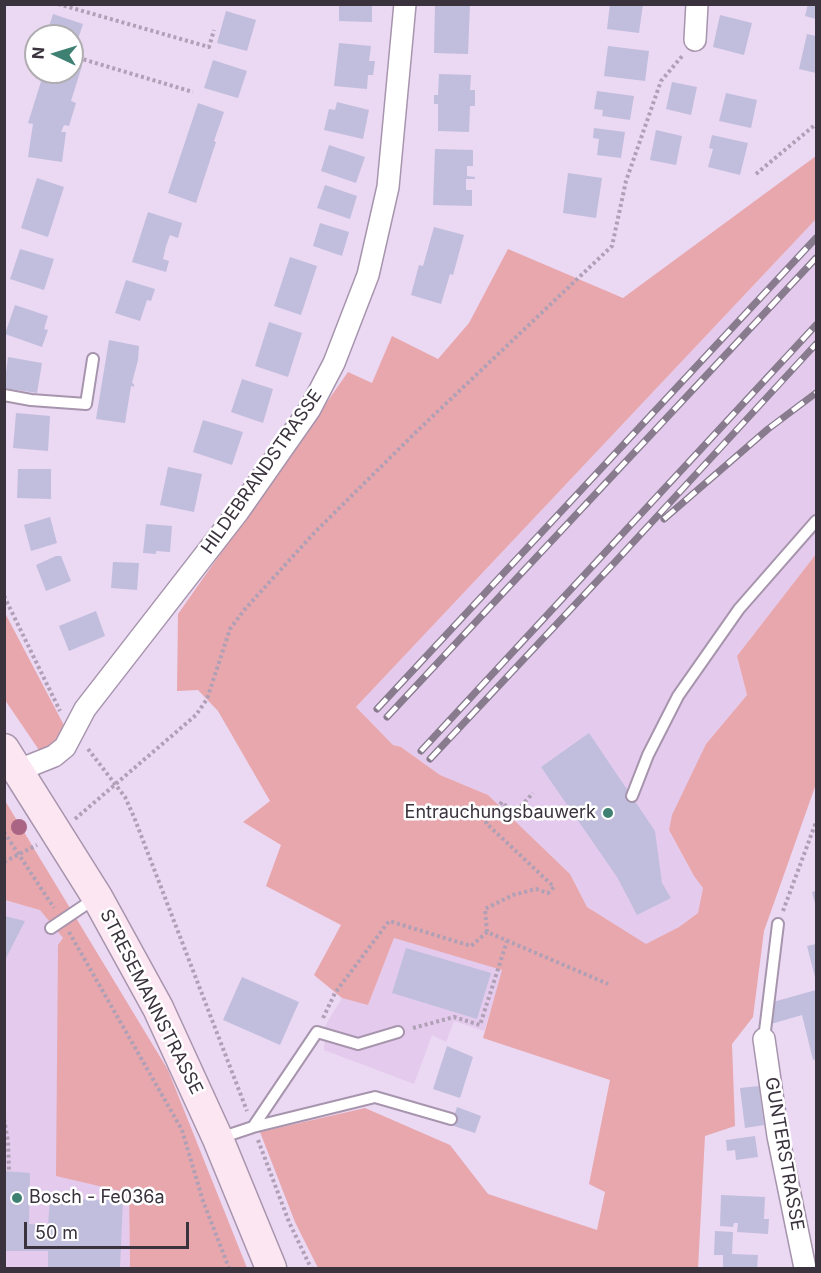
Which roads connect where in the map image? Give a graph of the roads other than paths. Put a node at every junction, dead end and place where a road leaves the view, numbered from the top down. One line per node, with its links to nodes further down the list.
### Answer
1 (405, 4): 7 (street, HILDEBRANDSTRASSE)
2 (697, 4): 3 (street)
3 (695, 40)
4 (93, 359): 5 (lane)
5 (4, 395)
6 (816, 521): 8 (lane)
7 (12, 760): 9 (main road, STRESEMANNSTRASSE)
8 (632, 796)
9 (97, 897): 11 (lane); 16 (main road, STRESEMANNSTRASSE)
10 (778, 924): 13 (lane)
11 (51, 928)
12 (398, 1032): 15 (lane)
13 (765, 1039): 18 (street, GUNTERSTRASSE)
14 (451, 1119): 15 (lane)
15 (253, 1127): 16 (lane)
16 (218, 1139): 17 (main road, STRESEMANNSTRASSE)
17 (271, 1269)
18 (805, 1269)

